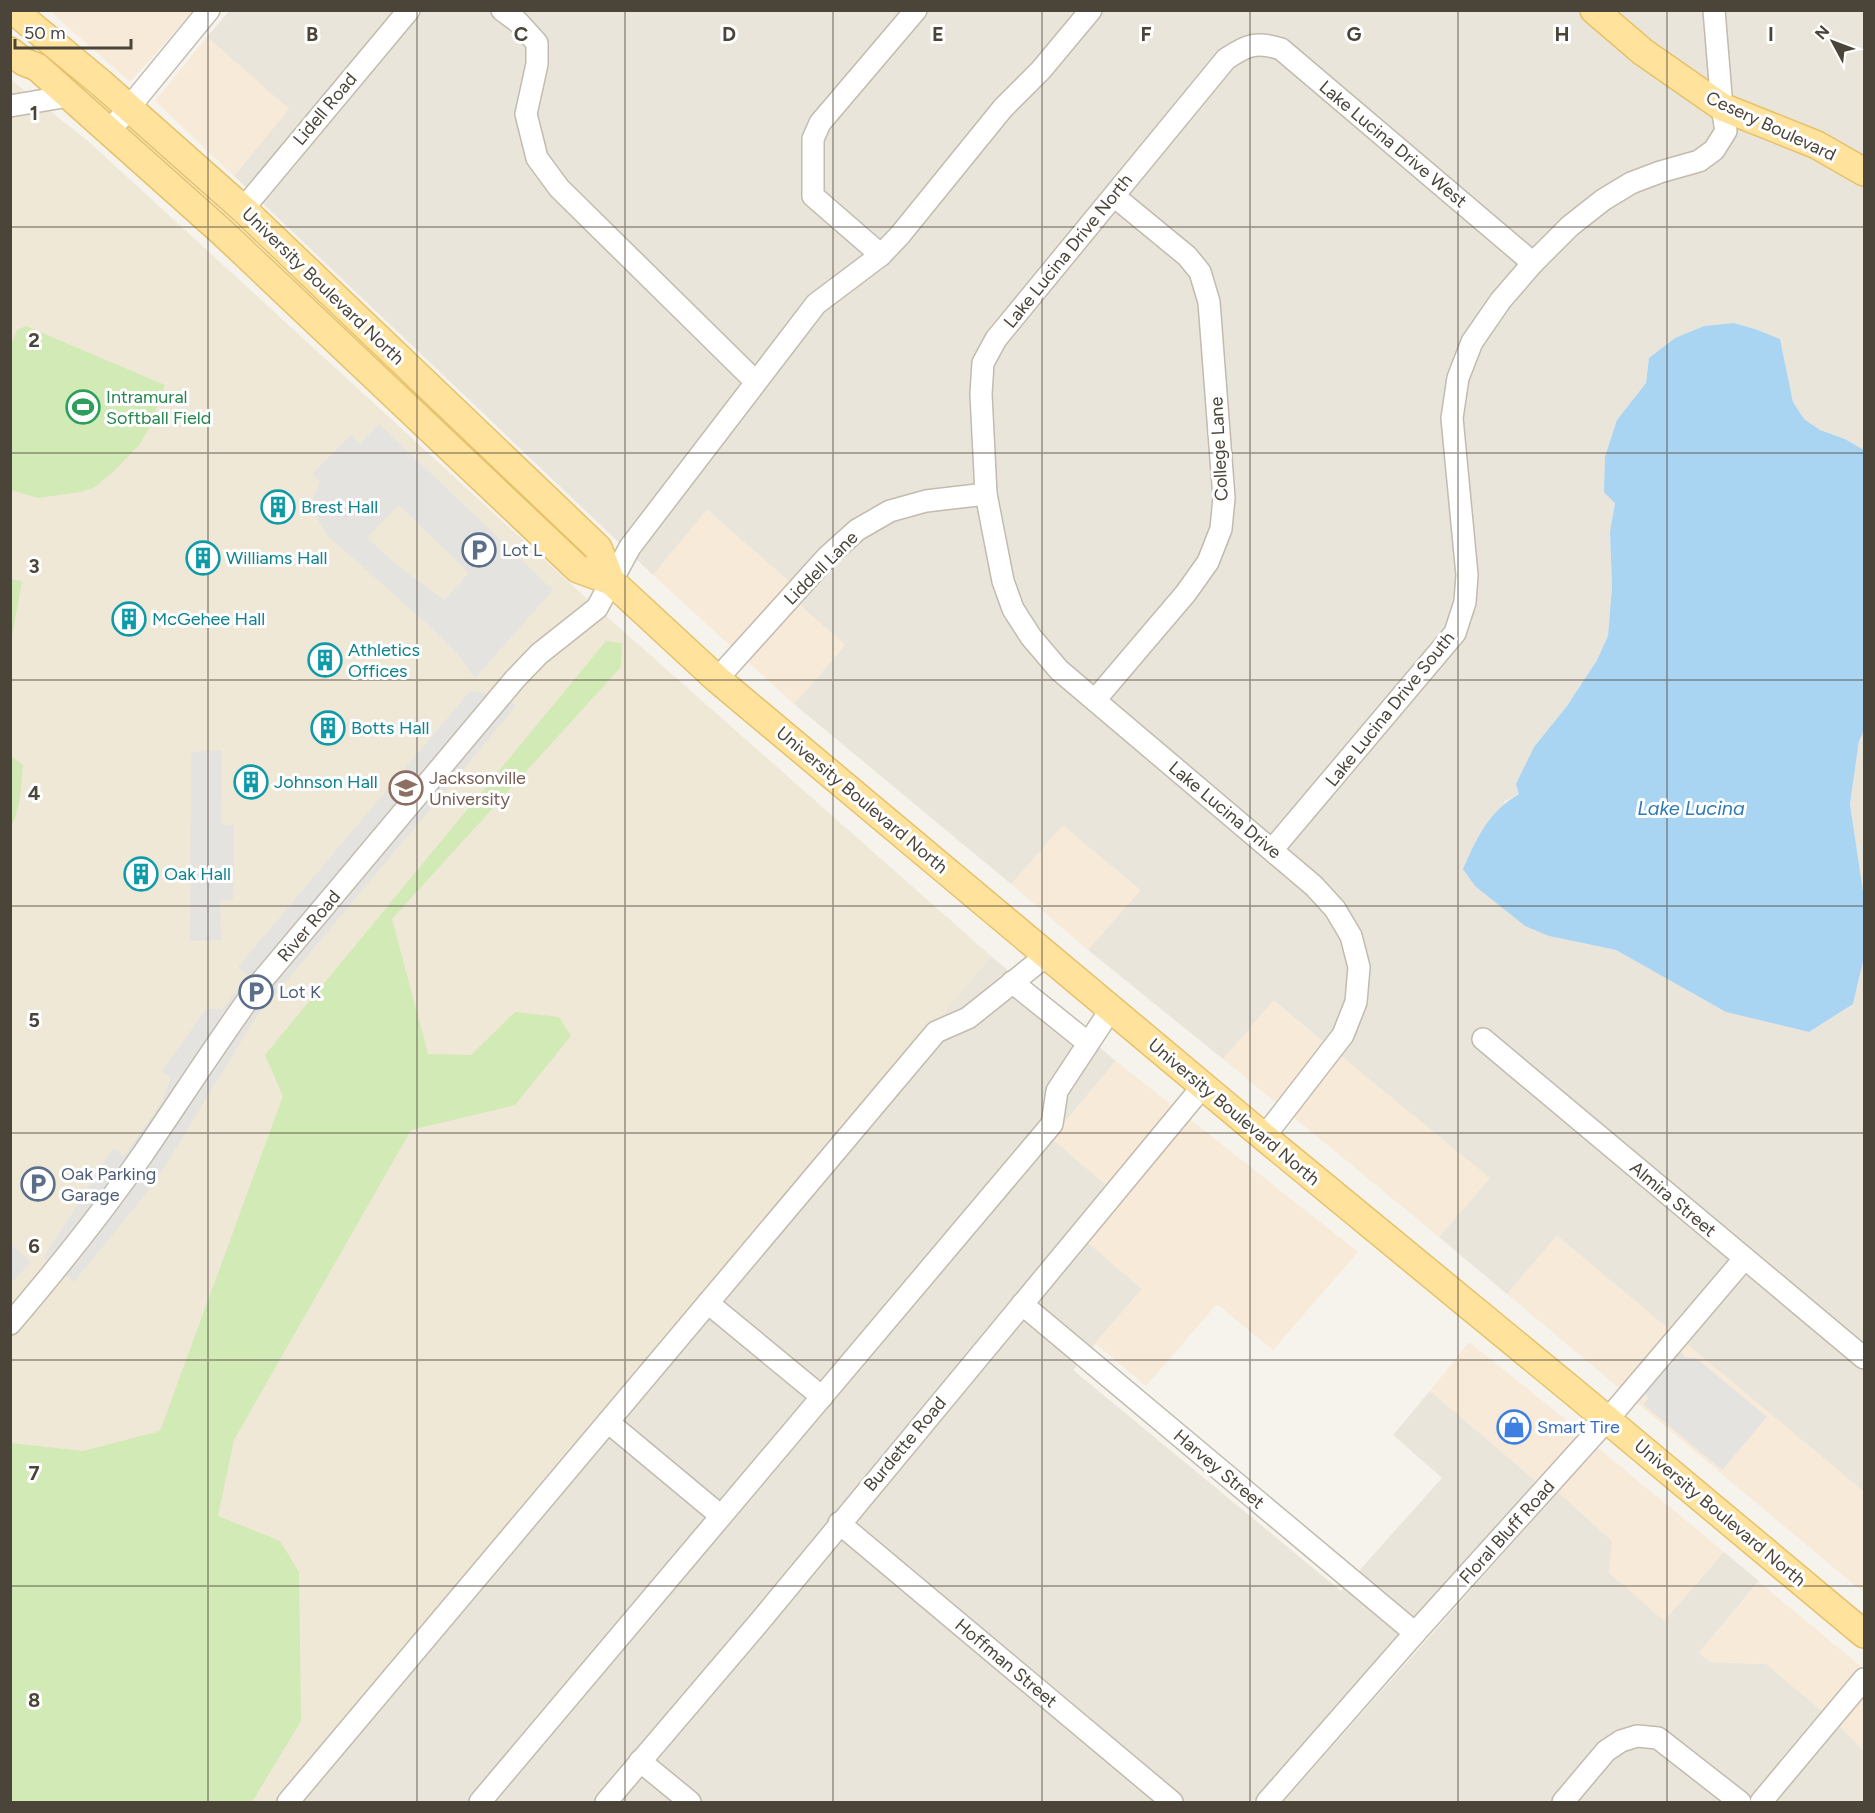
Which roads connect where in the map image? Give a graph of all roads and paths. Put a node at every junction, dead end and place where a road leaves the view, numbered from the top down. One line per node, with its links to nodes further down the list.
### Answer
1 (13, 10): 16 (main road, University Boulevard North)
2 (209, 10): 16 (street)
3 (409, 10): 20 (street, Lidell Road)
4 (502, 10): 24 (street)
5 (916, 10): 21 (street)
6 (1091, 10): 21 (street, River Road)
7 (1594, 10): 15 (main road, Cesery Boulevard)
8 (1714, 10): 15 (street, Lake Lucina Drive South)
9 (10, 36): 12 (main road)
10 (1245, 47): 19 (street, Lake Lucina Drive North); 22 (street, Lake Lucina Drive West)
11 (10, 51): 12 (main road, University Boulevard North)
12 (37, 67): 13 (main road, University Boulevard North)
13 (69, 96): 14 (street); 17 (main road, University Boulevard North)
14 (10, 106)
15 (1722, 107): 18 (main road, Cesery Boulevard); 22 (street, Lake Lucina Drive South)
16 (129, 108): 17 (street); 20 (main road, University Boulevard North)
17 (109, 132): 25 (main road, University Boulevard North)
18 (1864, 172)
19 (1113, 196): 26 (street, Lake Lucina Drive North); 29 (street, College Lane)
20 (243, 209): 23 (main road, University Boulevard North)
21 (881, 255): 24 (street, River Road)
22 (1533, 262): 30 (street, Lake Lucina Drive South)
23 (419, 378): 25 (main road); 27 (main road, University Boulevard North)
24 (756, 382): 27 (street, River Road)
25 (398, 398): 27 (main road, University Boulevard North)
26 (986, 494): 28 (street, Liddell Lane); 29 (street, Lake Lucina Drive)
27 (611, 581): 28 (main road, University Boulevard North); 41 (street, River Road)
28 (717, 678): 31 (main road, University Boulevard North)
29 (1095, 700): 30 (street, Lake Lucina Drive)
30 (1272, 850): 37 (street, Lake Lucina Drive)
31 (1047, 955): 32 (street); 33 (main road, University Boulevard North)
32 (1012, 982): 35 (street); 39 (street)
33 (1111, 1009): 35 (street); 36 (main road, University Boulevard North)
34 (1484, 1039): 38 (street, Almira Street)
35 (1088, 1043): 43 (street)
36 (1203, 1086): 37 (main road, University Boulevard North); 40 (street, Burdette Road)
37 (1264, 1137): 44 (main road, University Boulevard North)
38 (1744, 1259): 42 (street, Almira Street); 44 (street, Floral Bluff Road)
39 (708, 1303): 43 (street); 45 (street)
40 (1022, 1304): 47 (street, Burdette Road); 48 (street, Harvey Street)
41 (10, 1324)
42 (1864, 1358)
43 (822, 1397): 46 (street)
44 (1608, 1419): 48 (street, Floral Bluff Road); 49 (main road, University Boulevard North)
45 (608, 1422): 46 (street); 52 (street)
46 (721, 1516): 53 (street)
47 (839, 1523): 51 (street, Burdette Road); 56 (street, Hoffman Street)
48 (1415, 1634): 57 (street, Floral Bluff Road)
49 (1864, 1634)
50 (1864, 1679): 60 (street)
51 (640, 1761): 54 (street, Burdette Road); 55 (street)
52 (288, 1803)
53 (480, 1803)
54 (606, 1803)
55 (690, 1803)
56 (1172, 1803)
57 (1267, 1803)
58 (1563, 1803): 59 (street)
59 (1740, 1803)
60 (1761, 1803)

